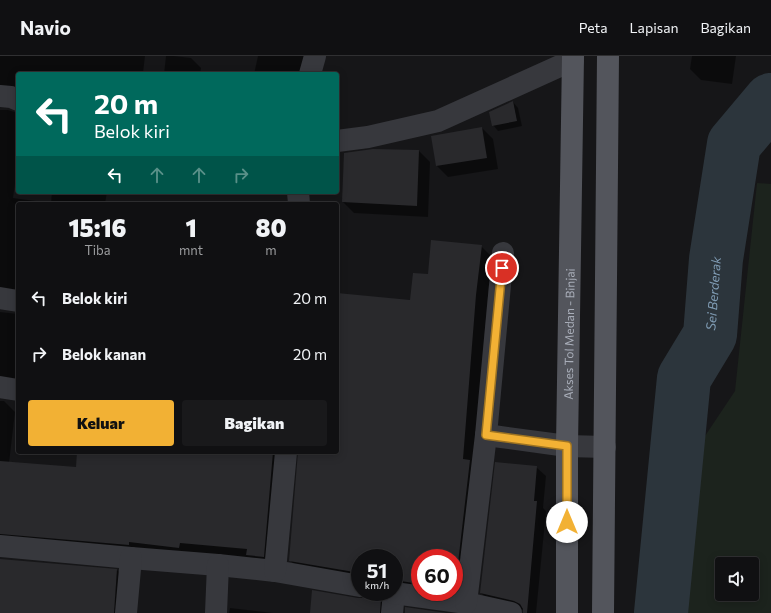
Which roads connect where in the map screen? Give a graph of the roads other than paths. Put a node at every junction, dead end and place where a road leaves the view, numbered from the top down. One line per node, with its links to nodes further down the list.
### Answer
1 (315, 56): 4 (street)
2 (608, 56): 15 (main road)
3 (573, 58): 7 (street); 14 (main road, Akses Tol Medan - Binjai)
4 (311, 72)
5 (0, 96): 6 (street)
6 (16, 99)
7 (339, 141)
8 (503, 253): 13 (street)
9 (0, 298): 10 (street)
10 (16, 301)
11 (0, 388): 12 (street)
12 (16, 390)
13 (486, 435): 14 (street); 24 (street)
14 (567, 446): 15 (street); 29 (main road, Akses Tol Medan - Binjai)
15 (605, 447): 30 (main road)
16 (286, 454): 20 (street)
17 (0, 546): 18 (street)
18 (131, 558): 19 (street); 25 (street)
19 (218, 564): 20 (street); 26 (street)
20 (275, 571): 21 (street)
21 (351, 584)
22 (403, 594): 24 (street)
23 (392, 601): 27 (street)
24 (466, 603): 28 (street)
25 (126, 613)
26 (216, 613)
27 (392, 613)
28 (511, 613)
29 (567, 613)
30 (603, 613)

